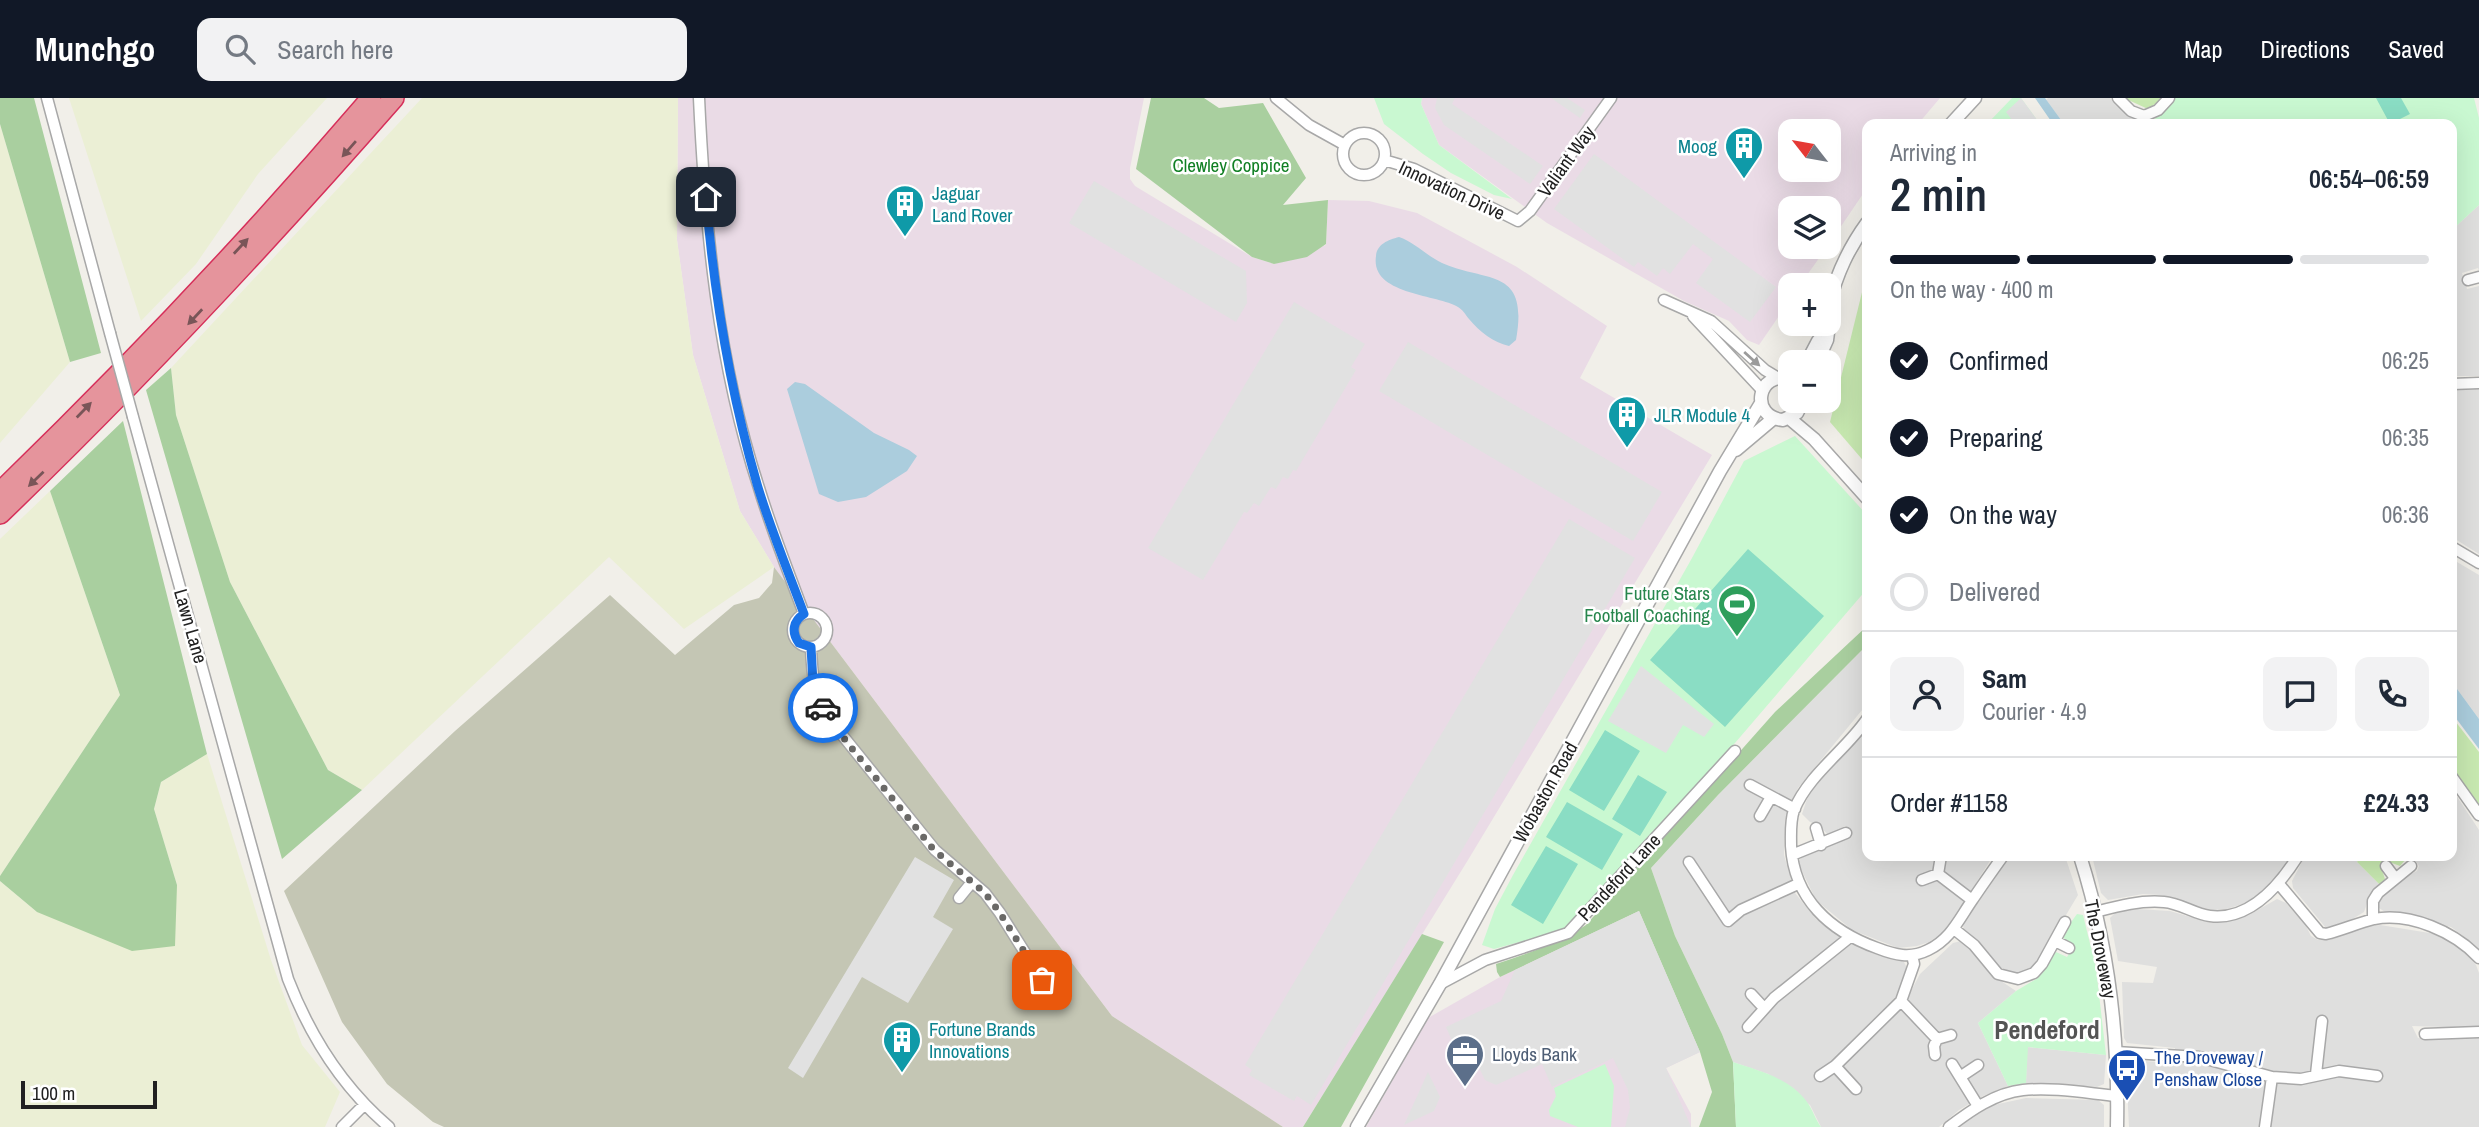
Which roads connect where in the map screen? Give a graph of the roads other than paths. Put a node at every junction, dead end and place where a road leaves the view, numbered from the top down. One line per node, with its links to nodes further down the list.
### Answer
1 (47, 98): 97 (street, Lawn Lane, bridge)
2 (371, 98): 29 (highway, one-way to 2)
3 (394, 98): 31 (highway, one-way to 31)
4 (699, 98): 34 (street)
5 (1276, 98): 11 (street)
6 (1611, 98): 13 (street, Valiant Way)
7 (1975, 98): 10 (street)
8 (2118, 98): 9 (street)
9 (2169, 98)
10 (1956, 119)
11 (1345, 145): 12 (street); 12 (street)
12 (1384, 160): 13 (street, Innovation Drive)
13 (1518, 222)
14 (1862, 230): 15 (street)
15 (1839, 273)
16 (1664, 300): 17 (street)
17 (1688, 311): 18 (street, one-way to 18); 22 (street)
18 (1778, 375)
19 (1778, 380): 22 (street)
20 (2479, 383): 21 (street)
21 (2457, 384)
22 (1762, 396): 25 (street); 28 (street, Wobaston Road)
23 (1794, 413): 26 (street)
24 (1804, 413): 27 (street)
25 (1774, 418): 26 (street); 28 (street, Wobaston Road)
26 (1789, 418): 27 (street)
27 (1814, 439): 30 (street)
28 (1730, 455): 74 (street, Wobaston Road)
29 (0, 492)
30 (1862, 492)
31 (0, 514)
32 (2457, 550): 33 (street)
33 (2479, 563)
34 (804, 614): 35 (street); 35 (street)
35 (811, 647): 58 (street)
36 (1862, 725): 41 (street)
37 (1735, 751): 74 (street, Pendeford Lane)
38 (1750, 785): 40 (street)
39 (2457, 785): 42 (street)
40 (1771, 797): 41 (street); 43 (street)
41 (1795, 809): 47 (street)
42 (2479, 815)
43 (1760, 816)
44 (1816, 828): 46 (street)
45 (1846, 833): 46 (street)
46 (1821, 845): 47 (street)
47 (1791, 855): 59 (street)
48 (1940, 861): 55 (street)
49 (1999, 861): 62 (street)
50 (2081, 861): 63 (street, The Droveway)
51 (2295, 861): 60 (street)
52 (1689, 862): 65 (street)
53 (2386, 866): 56 (street)
54 (2411, 866): 56 (street)
55 (1938, 873): 57 (street); 62 (street)
56 (2395, 878): 64 (street)
57 (1922, 880)
58 (972, 882): 61 (street); 76 (street)
59 (1798, 884): 65 (street); 69 (street)
60 (2279, 884): 63 (street); 64 (street)
61 (959, 898)
62 (1972, 900): 67 (street)
63 (2095, 912): 85 (street, The Droveway)
64 (2374, 919): 73 (street)
65 (1728, 921): 68 (street)
66 (2065, 922): 70 (street)
67 (1954, 929): 70 (street); 72 (street)
68 (1721, 932)
69 (1850, 937): 72 (street); 78 (street)
70 (2055, 941): 71 (street)
71 (2069, 948)
72 (1912, 956): 77 (street)
73 (2479, 958)
74 (1440, 984): 101 (street, Wobaston Road)
75 (1751, 994): 78 (street)
76 (1053, 997)
77 (1901, 1001): 84 (street); 89 (street)
78 (1764, 1008): 80 (street)
79 (2322, 1021): 90 (street)
80 (1748, 1027)
81 (2479, 1031): 82 (street)
82 (2425, 1034)
83 (1951, 1035): 84 (street)
84 (1937, 1040): 86 (street)
85 (2116, 1052): 93 (street); 96 (street, The Droveway)
86 (1935, 1055)
87 (1952, 1064): 92 (street)
88 (1978, 1065): 92 (street)
89 (1835, 1066): 91 (street); 95 (street)
90 (2316, 1074): 93 (street); 94 (street)
91 (1820, 1076)
92 (1959, 1077): 98 (street)
93 (2272, 1077): 104 (street)
94 (2366, 1087)
95 (1856, 1089)
96 (2117, 1096): 98 (street); 103 (street, The Droveway)
97 (364, 1105): 99 (street); 100 (street, Lawn Lane)
98 (1978, 1106): 102 (street)
99 (342, 1127)
100 (389, 1127)
101 (1357, 1127)
102 (1949, 1127)
103 (2117, 1127)
104 (2265, 1127)

